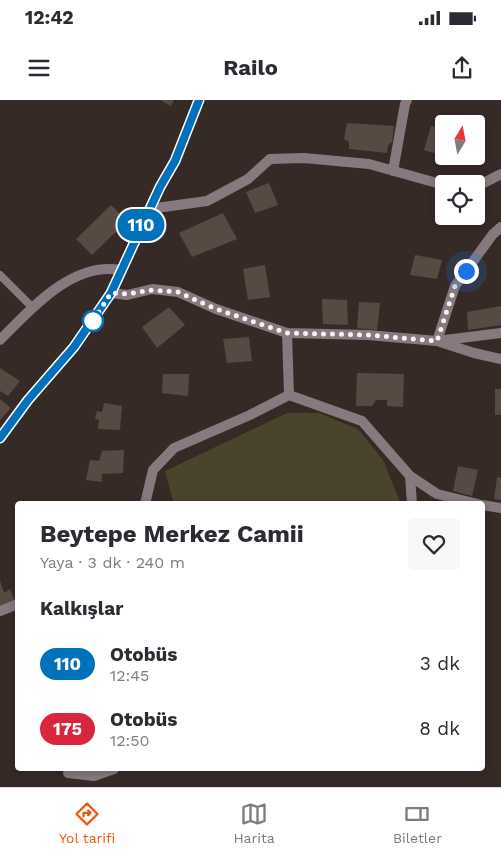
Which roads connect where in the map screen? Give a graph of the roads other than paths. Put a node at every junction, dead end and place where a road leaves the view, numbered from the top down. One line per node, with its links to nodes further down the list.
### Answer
1 (199, 100): 7 (street)
2 (407, 100): 3 (street)
3 (393, 170): 5 (street); 7 (street)
4 (501, 174): 6 (street)
5 (435, 182)
6 (485, 183)
7 (149, 209): 9 (street)
8 (501, 227): 16 (street)
9 (121, 270): 11 (street); 12 (street)
10 (0, 275): 12 (lane)
11 (111, 293): 13 (street); 19 (street)
12 (33, 308): 15 (street)
13 (287, 333): 16 (street); 18 (street)
14 (501, 333): 16 (street)
15 (0, 340)
16 (437, 341): 17 (street)
17 (501, 359)
18 (289, 396): 20 (street); 21 (street)
19 (0, 438)
20 (410, 476): 22 (street); 23 (street)
21 (146, 501)
22 (412, 501)
23 (466, 501)
24 (485, 505): 25 (street)
25 (501, 508)
26 (15, 605): 27 (street)
27 (0, 611)
28 (108, 771): 29 (street)
29 (68, 773)

